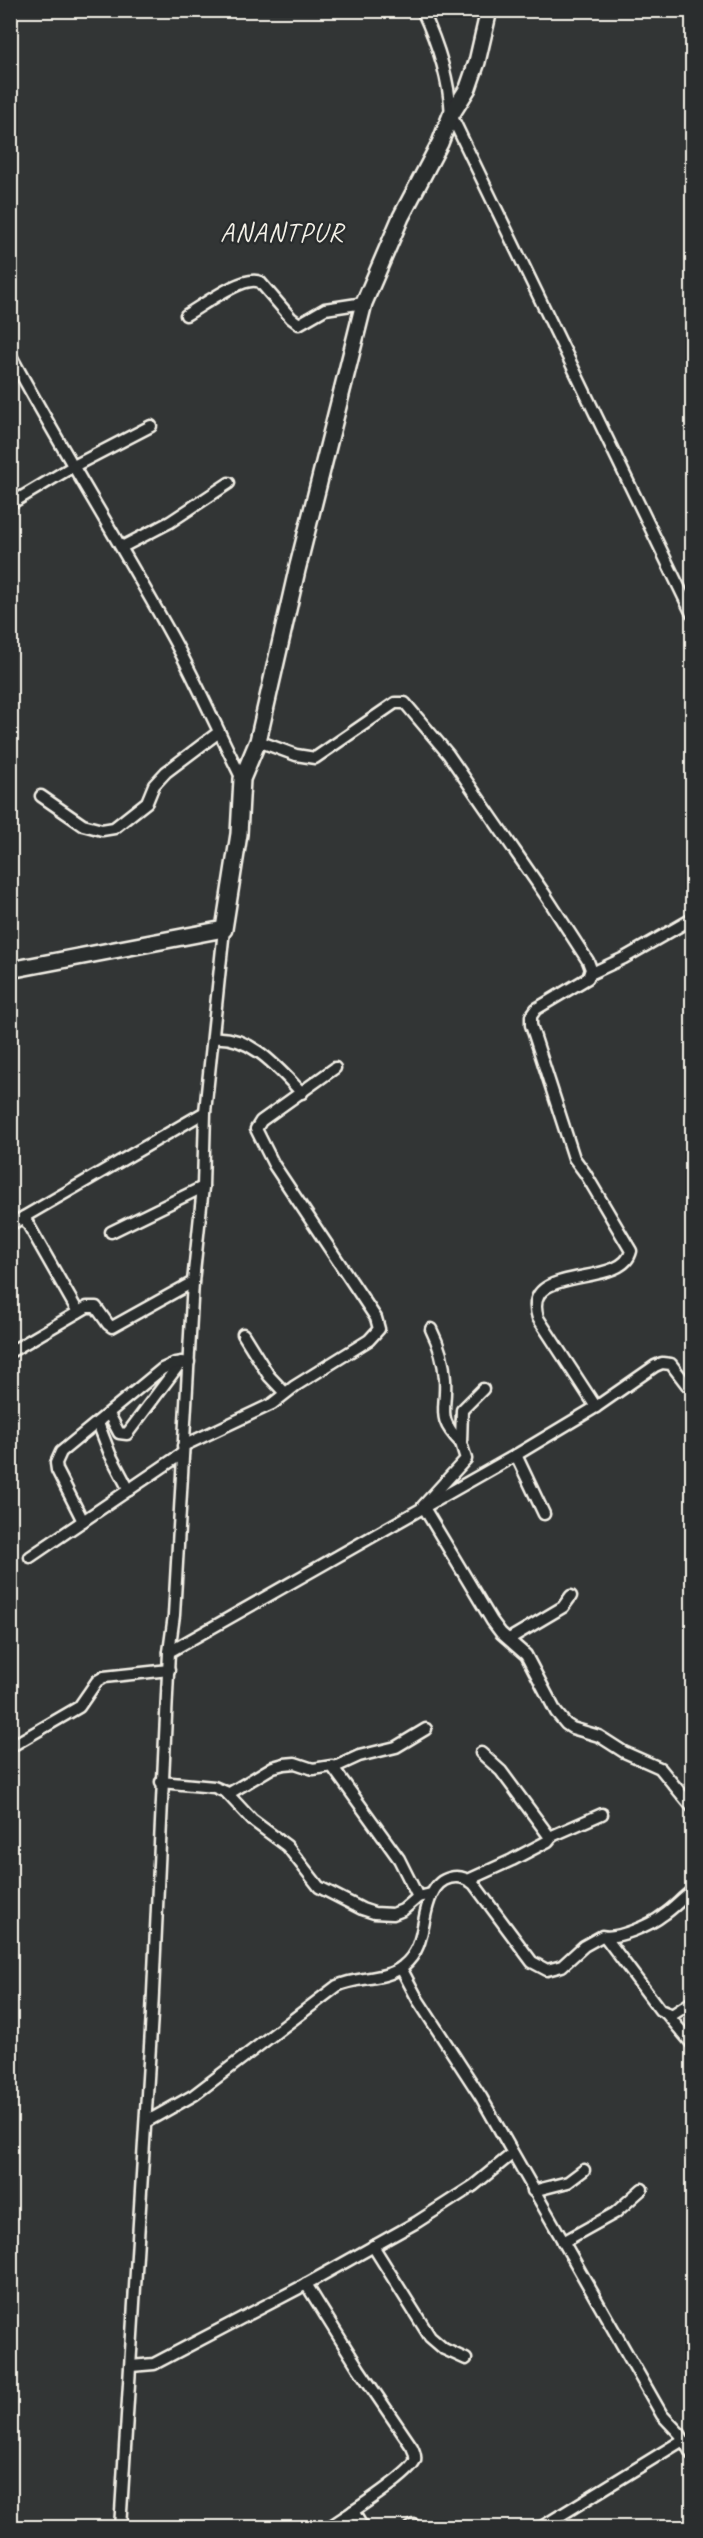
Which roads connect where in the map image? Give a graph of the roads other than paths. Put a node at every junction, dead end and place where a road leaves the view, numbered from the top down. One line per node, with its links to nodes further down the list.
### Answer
1 (422, 10): 3 (street)
2 (489, 10): 3 (street)
3 (451, 115): 4 (street); 12 (street)
4 (364, 303): 5 (street); 14 (street)
5 (186, 315)
6 (10, 354): 8 (street)
7 (151, 426): 8 (street)
8 (72, 466): 10 (street); 11 (street)
9 (230, 483): 11 (street)
10 (10, 504)
11 (122, 547): 13 (street)
12 (693, 614)
13 (219, 732): 15 (street); 16 (street)
14 (258, 741): 15 (street); 20 (street)
15 (242, 779): 18 (street)
16 (41, 796)
17 (693, 919): 20 (street)
18 (224, 929): 19 (street); 21 (street)
19 (10, 970)
20 (590, 974): 38 (street)
21 (214, 1038): 23 (street); 24 (street)
22 (335, 1068): 23 (street)
23 (302, 1093): 37 (street)
24 (205, 1112): 25 (street); 26 (street)
25 (203, 1187): 28 (street); 29 (street)
26 (24, 1217): 27 (street); 30 (street)
27 (10, 1225)
28 (111, 1232)
29 (193, 1282): 30 (street); 34 (street)
30 (78, 1312): 33 (street)
31 (431, 1329): 41 (street)
32 (243, 1334): 37 (street)
33 (10, 1352)
34 (185, 1362): 39 (street); 39 (street); 42 (street)
35 (693, 1387): 38 (street)
36 (483, 1389): 41 (street)
37 (285, 1393): 42 (street)
38 (596, 1407): 43 (street)
39 (109, 1414): 40 (street)
40 (98, 1423): 44 (street); 47 (street)
41 (461, 1443): 45 (street)
42 (183, 1450): 44 (street); 51 (street)
43 (516, 1455): 45 (street); 46 (street)
44 (129, 1490): 47 (street)
45 (423, 1506): 50 (street); 51 (street)
46 (544, 1514)
47 (83, 1521): 48 (street)
48 (30, 1557)
49 (571, 1596): 50 (street)
50 (508, 1639): 59 (street)
51 (169, 1652): 52 (street)
52 (170, 1670): 54 (street); 57 (street)
53 (426, 1729): 56 (street)
54 (10, 1747)
55 (482, 1753): 61 (street)
56 (334, 1767): 58 (street); 65 (street)
57 (161, 1782): 58 (street); 71 (street)
58 (228, 1794): 65 (street)
59 (693, 1807)
60 (602, 1814): 61 (street)
61 (552, 1836): 62 (street)
62 (468, 1880): 64 (street); 66 (street)
63 (693, 1891): 66 (street)
64 (431, 1894): 65 (street); 67 (street)
65 (418, 1897)
66 (606, 1938): 69 (street)
67 (401, 1968): 71 (street); 72 (street)
68 (693, 2002): 69 (street)
69 (666, 2013): 70 (street)
70 (693, 2043)
71 (146, 2122): 80 (street)
72 (512, 2154): 75 (street); 77 (street)
73 (584, 2170): 75 (street)
74 (642, 2189): 76 (street)
75 (533, 2191): 76 (street)
76 (563, 2242): 81 (street)
77 (373, 2246): 78 (street); 79 (street)
78 (306, 2284): 80 (street); 83 (street)
79 (466, 2359)
80 (130, 2366): 84 (street)
81 (683, 2440): 82 (street); 87 (street)
82 (693, 2455)
83 (353, 2511): 85 (street); 86 (street)
84 (120, 2528)
85 (328, 2528)
86 (363, 2528)
87 (540, 2528)

